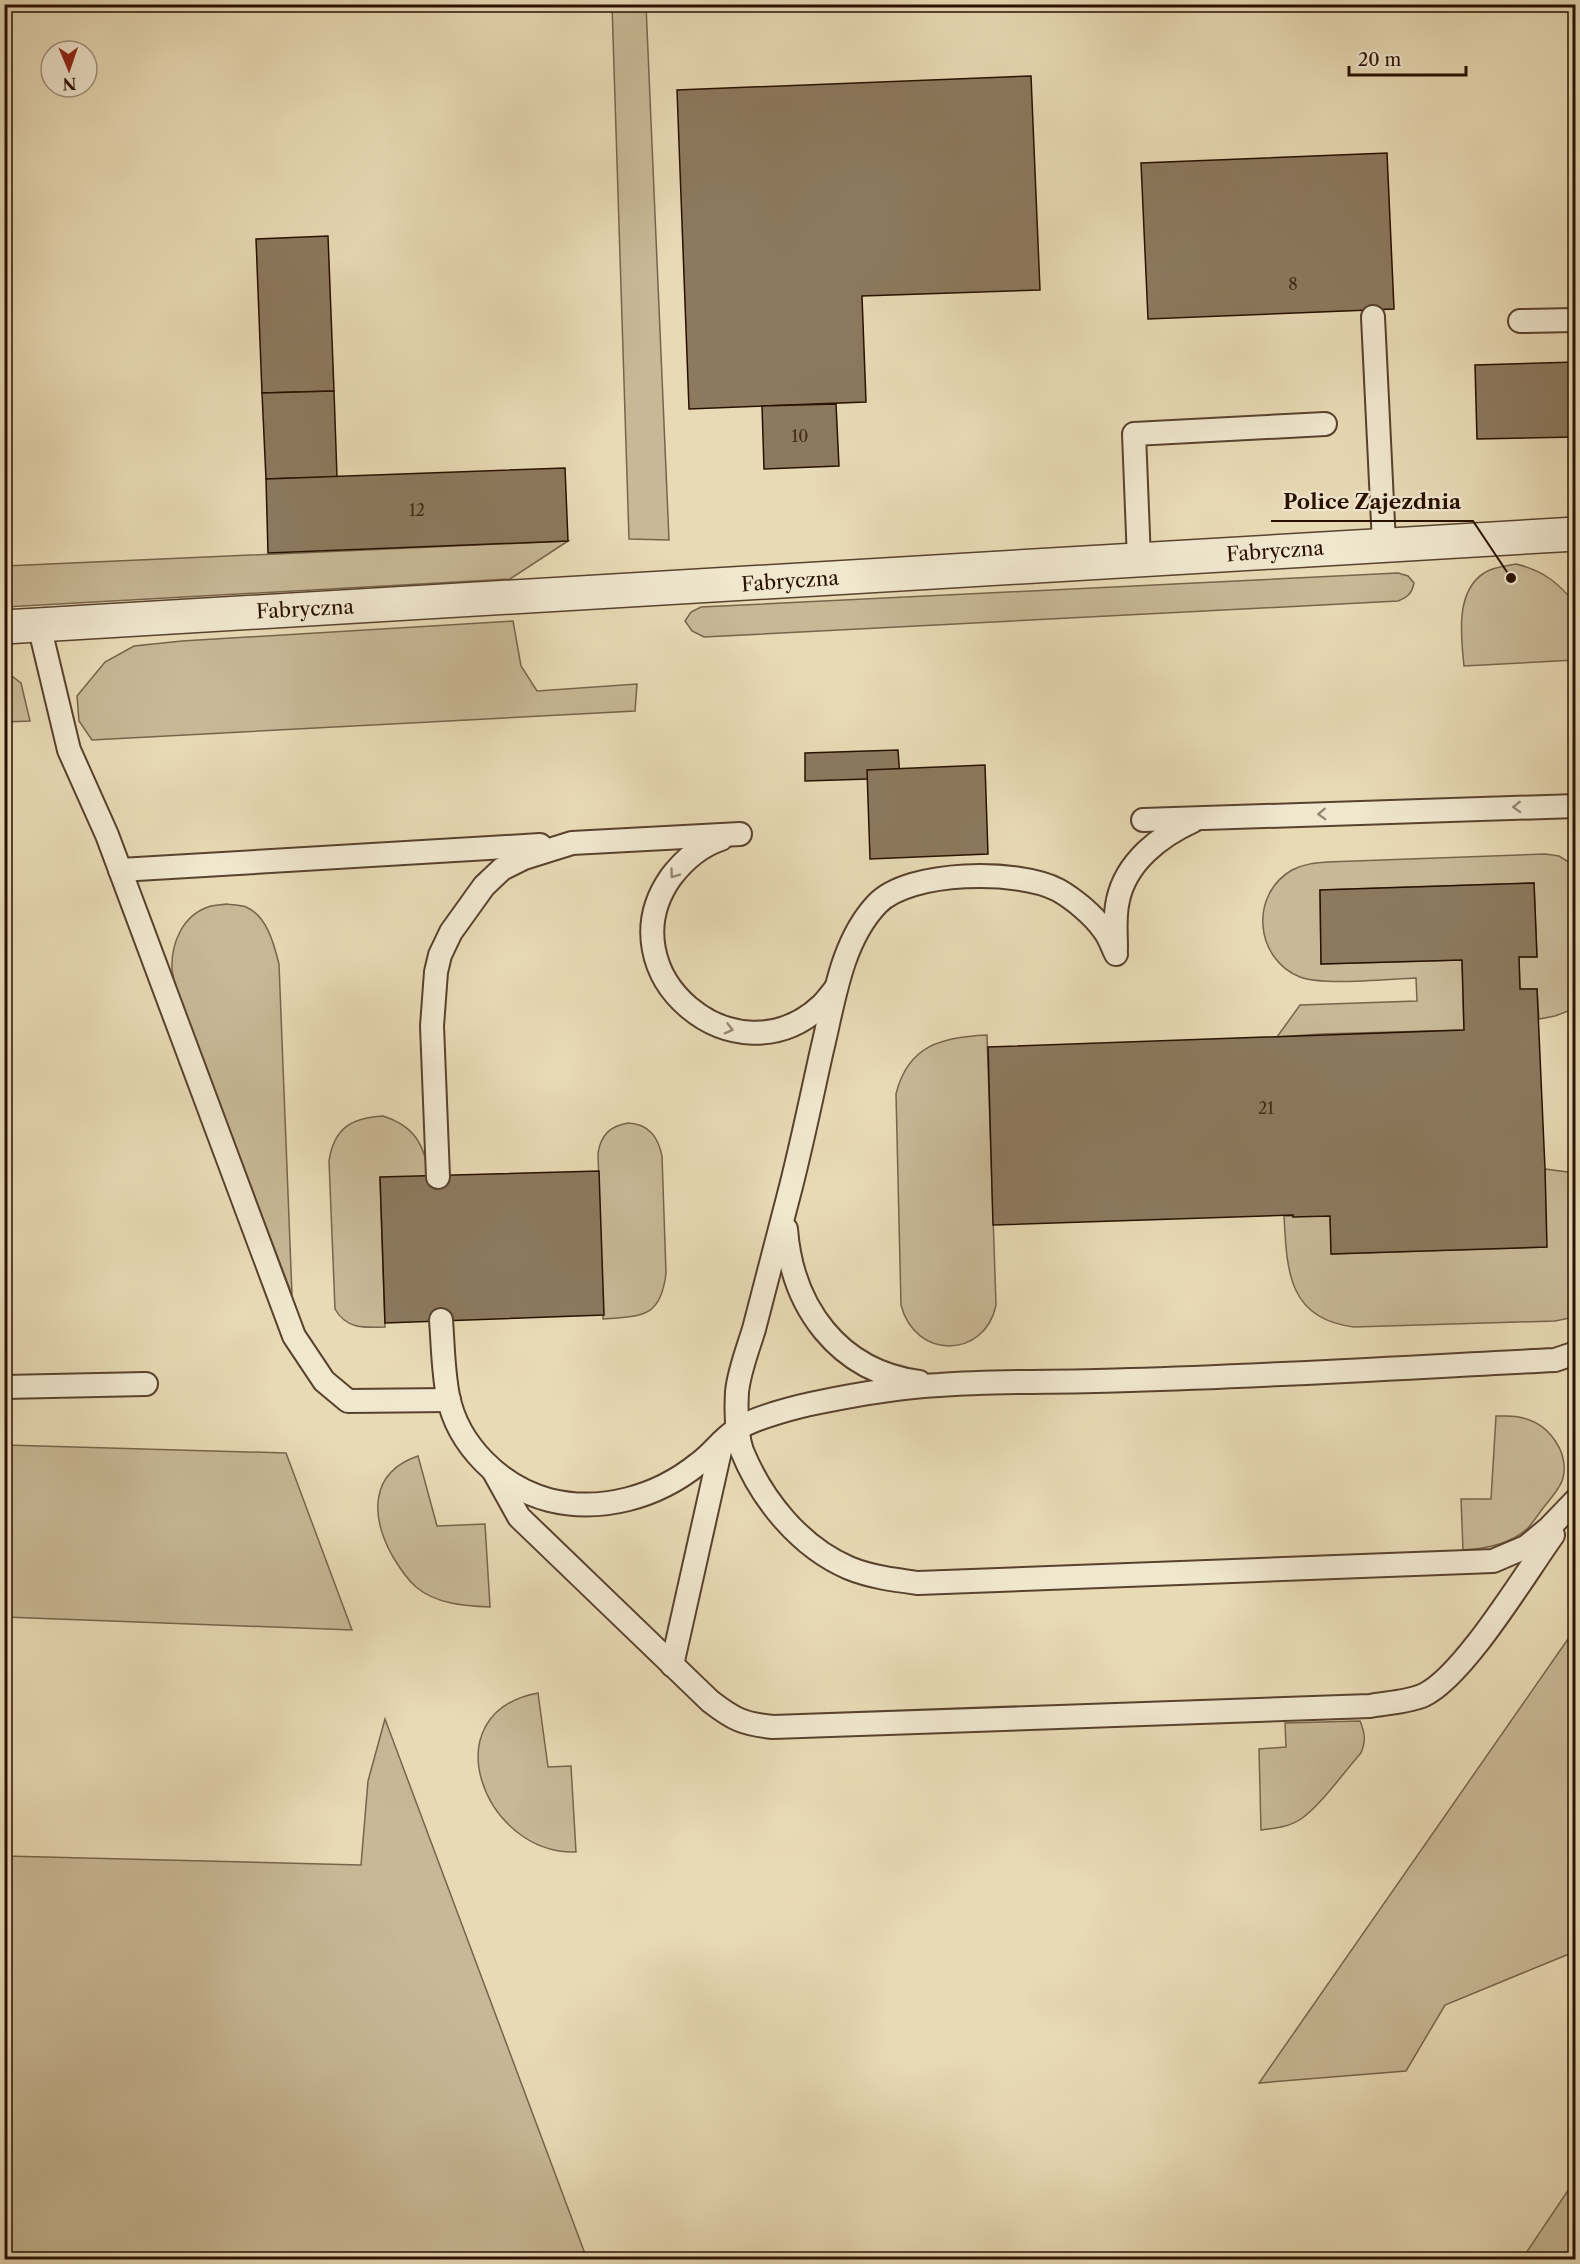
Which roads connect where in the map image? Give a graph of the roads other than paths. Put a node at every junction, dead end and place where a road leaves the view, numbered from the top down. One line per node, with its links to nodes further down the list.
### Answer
1 (1373, 317): 6 (lane)
2 (1575, 320): 3 (lane)
3 (1520, 321)
4 (1325, 424): 7 (lane)
5 (1575, 534): 6 (street, Fabryczna)
6 (1384, 544): 7 (street, Fabryczna)
7 (1139, 560): 8 (street, Fabryczna)
8 (39, 625): 9 (street, Fabryczna); 14 (lane)
9 (4, 627)
10 (1575, 806): 11 (lane, one-way to 11)
11 (1200, 818): 12 (lane); 15 (lane)
12 (1143, 820)
13 (572, 843): 14 (lane); 15 (lane, one-way to 15); 16 (lane)
14 (120, 870): 23 (lane)
15 (837, 987): 17 (lane)
16 (438, 1176)
17 (789, 1194): 21 (lane); 24 (lane)
18 (441, 1320): 23 (lane)
19 (1575, 1353): 21 (lane)
20 (146, 1384): 22 (lane)
21 (939, 1384): 24 (lane)
22 (4, 1387)
23 (449, 1400): 25 (lane)
24 (730, 1435): 25 (lane); 26 (lane); 27 (lane)
25 (494, 1472): 27 (lane)
26 (1575, 1501): 27 (lane)
27 (672, 1665)

